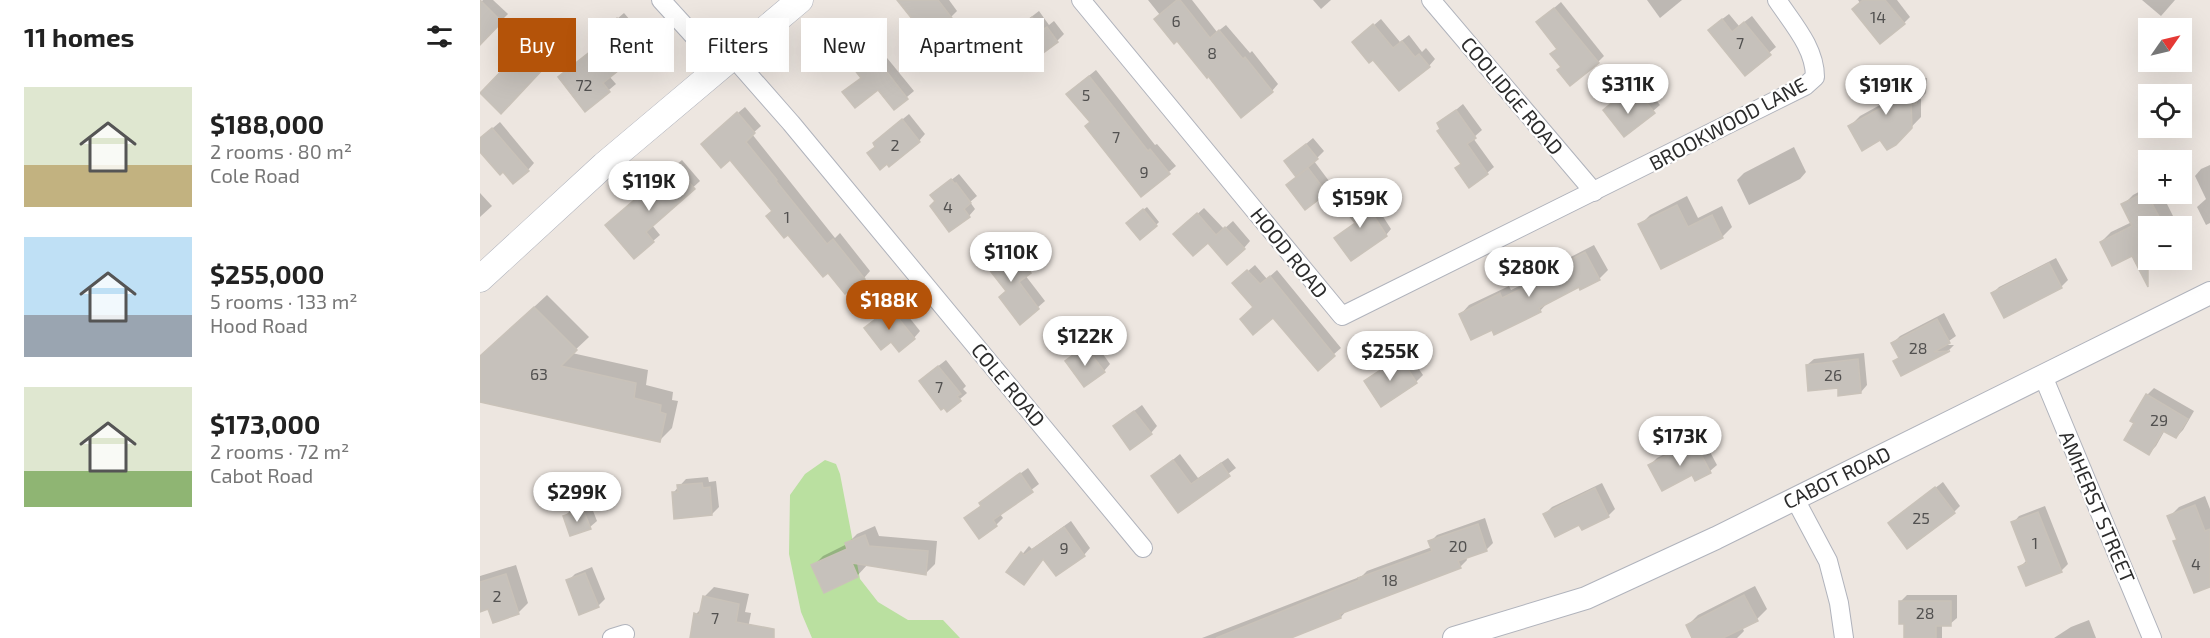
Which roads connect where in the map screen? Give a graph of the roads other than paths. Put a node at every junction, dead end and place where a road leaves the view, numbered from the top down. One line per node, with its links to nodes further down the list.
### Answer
1 (661, 0): 7 (street, COLE ROAD)
2 (801, 0): 6 (main road)
3 (1081, 0): 10 (street, HOOD ROAD)
4 (1431, 0): 10 (street, COOLIDGE ROAD)
5 (1777, 0): 10 (street, BROOKWOOD LANE)
6 (780, 18)
7 (686, 23)
8 (716, 72): 11 (main road)
9 (738, 72): 15 (street, COLE ROAD)
10 (1594, 192)
11 (480, 279)
12 (2210, 293): 13 (street, CABOT ROAD)
13 (2043, 375): 14 (street, CABOT ROAD); 18 (street, AMHERST STREET)
14 (1795, 499): 16 (street, CABOT ROAD); 17 (street)
15 (1143, 548)
16 (1454, 638)
17 (1844, 638)
18 (2152, 638)

